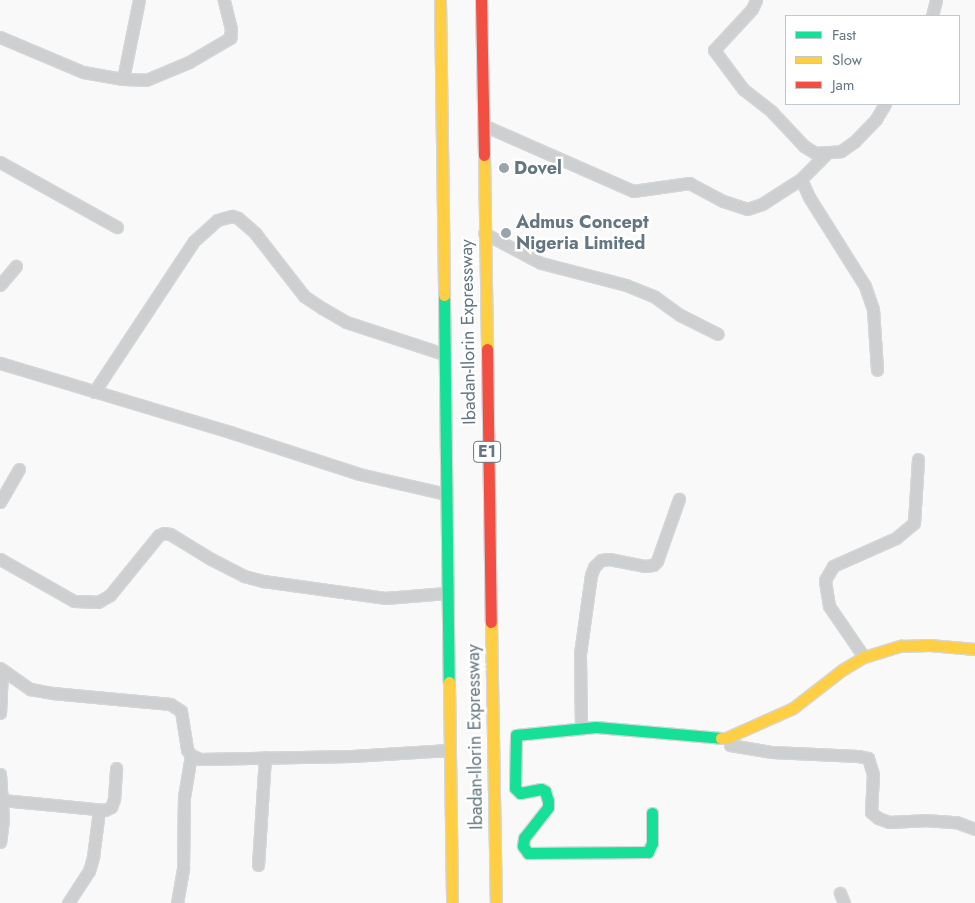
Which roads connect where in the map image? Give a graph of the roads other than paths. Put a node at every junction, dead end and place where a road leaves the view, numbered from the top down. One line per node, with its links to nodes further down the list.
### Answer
1 (139, 0): 9 (street)
2 (224, 0): 9 (street)
3 (440, 0): 20 (main road, Ibadan-Ilorin Expressway)
4 (481, 0): 11 (main road, Ibadan-Ilorin Expressway / E1)
5 (756, 0): 12 (street)
6 (936, 0): 7 (street)
7 (932, 15)
8 (0, 37): 9 (street)
9 (123, 79)
10 (884, 105): 12 (street)
11 (482, 125): 14 (street); 16 (main road, Ibadan-Ilorin Expressway / E1)
12 (826, 154): 14 (street)
13 (0, 162): 15 (street)
14 (801, 179): 22 (street)
15 (117, 227)
16 (484, 233): 19 (street); 51 (main road, Ibadan-Ilorin Expressway / E1)
17 (16, 266): 18 (street)
18 (0, 285)
19 (718, 334)
20 (444, 354): 23 (street); 26 (main road, Ibadan-Ilorin Expressway)
21 (0, 363): 23 (street)
22 (877, 370)
23 (94, 392): 26 (street)
24 (918, 459): 32 (street)
25 (18, 468): 28 (street)
26 (446, 494): 30 (main road, Ibadan-Ilorin Expressway)
27 (678, 499): 35 (street)
28 (0, 502)
29 (0, 559): 30 (street)
30 (447, 593): 37 (main road, Ibadan-Ilorin Expressway)
31 (975, 649): 32 (main road)
32 (864, 657): 35 (main road)
33 (1, 669): 34 (street); 38 (street)
34 (0, 713)
35 (581, 728): 44 (main road)
36 (730, 745): 45 (street)
37 (449, 750): 39 (street); 50 (main road, Ibadan-Ilorin Expressway)
38 (191, 756): 39 (street); 49 (street)
39 (265, 757): 47 (street)
40 (116, 768): 43 (street)
41 (0, 774): 42 (street)
42 (2, 800): 43 (street); 46 (street)
43 (98, 810): 48 (street)
44 (652, 813)
45 (975, 829)
46 (0, 842)
47 (258, 864)
48 (68, 903)
49 (177, 903)
50 (452, 903)
51 (496, 903)

